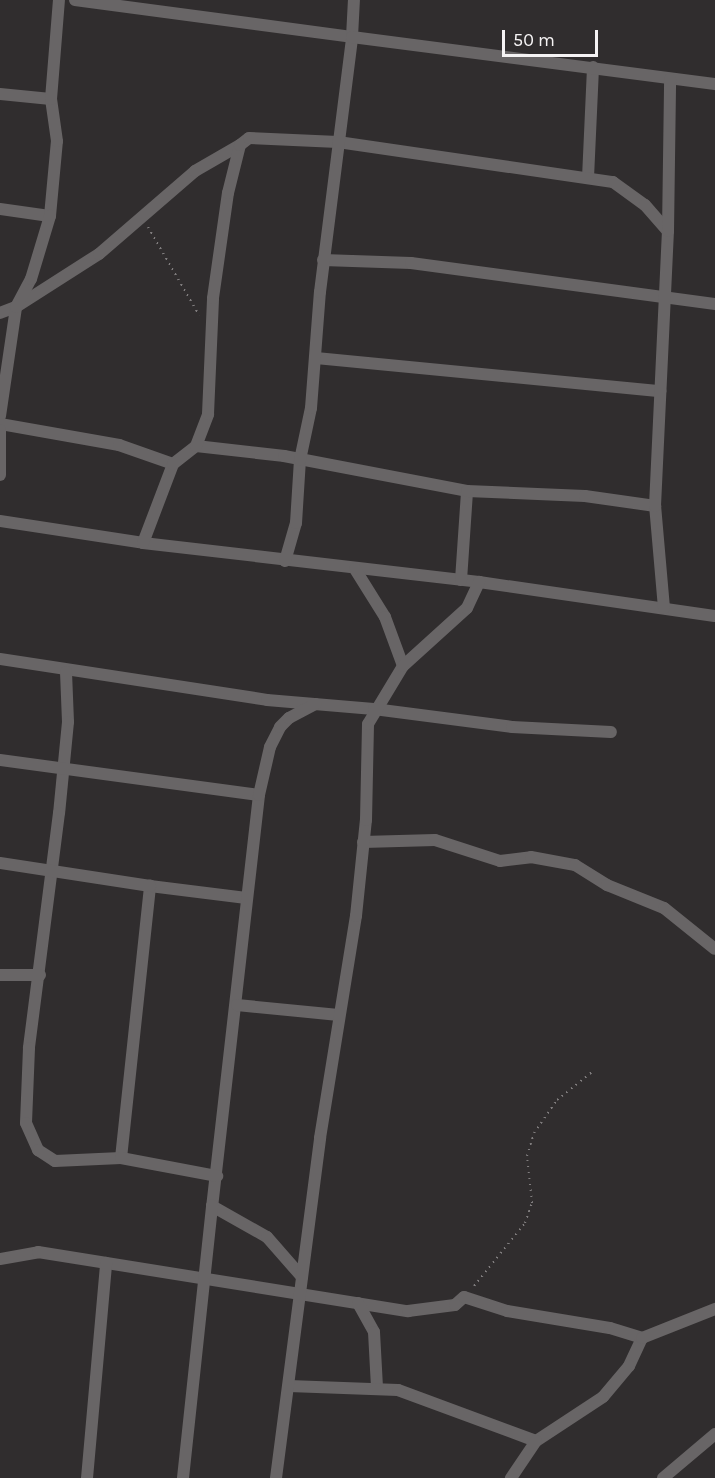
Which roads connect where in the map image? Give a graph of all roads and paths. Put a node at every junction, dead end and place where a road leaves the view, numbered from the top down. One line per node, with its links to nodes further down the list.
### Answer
1 (59, 0): 9 (street)
2 (75, 0): 4 (street)
3 (354, 0): 4 (street)
4 (351, 37): 5 (street); 10 (street)
5 (593, 67): 6 (street); 12 (street)
6 (670, 78): 7 (street); 16 (street)
7 (715, 84)
8 (0, 94): 9 (street)
9 (51, 99): 15 (street)
10 (338, 142): 11 (street); 12 (street); 17 (street)
11 (240, 145): 14 (street); 22 (street)
12 (588, 178): 16 (street)
13 (0, 209): 15 (street)
14 (143, 215): 20 (street); 22 (path)
15 (50, 216): 20 (street)
16 (668, 231): 18 (street)
17 (323, 260): 18 (street); 23 (street)
18 (663, 296): 19 (street); 24 (street)
19 (715, 304)
20 (16, 307): 21 (street); 25 (street)
21 (0, 313)
22 (212, 338): 28 (street)
23 (316, 358): 24 (street); 29 (street)
24 (660, 391): 33 (street)
25 (0, 416)
26 (0, 424): 30 (street)
27 (0, 430): 31 (street)
28 (196, 446): 29 (street); 30 (street)
29 (300, 460): 32 (street); 36 (street)
30 (173, 464): 35 (street)
31 (0, 475)
32 (467, 492): 33 (street); 38 (street)
33 (655, 506): 40 (street)
34 (0, 521): 35 (street)
35 (143, 543): 36 (street)
36 (285, 561): 37 (street)
37 (355, 569): 38 (street); 43 (street)
38 (461, 580): 39 (street)
39 (479, 582): 40 (street); 43 (street)
40 (664, 608): 41 (street)
41 (715, 616)
42 (0, 659): 44 (street)
43 (403, 666): 46 (street)
44 (66, 672): 45 (street); 49 (street)
45 (315, 704): 46 (street); 50 (street)
46 (374, 709): 47 (street); 51 (street)
47 (611, 732)
48 (0, 760): 49 (street)
49 (63, 766): 50 (street); 53 (street)
50 (259, 795): 55 (street)
51 (363, 842): 56 (street); 60 (street)
52 (0, 863): 53 (street)
53 (54, 869): 54 (street); 58 (street)
54 (150, 886): 55 (street); 62 (street)
55 (246, 898): 59 (street)
56 (715, 949)
57 (0, 975): 58 (street)
58 (40, 975): 62 (street)
59 (237, 1005): 60 (street); 63 (street)
60 (339, 1015): 67 (street)
61 (592, 1072): 70 (path)
62 (121, 1158): 63 (street)
63 (217, 1176): 64 (street)
64 (212, 1206): 67 (street); 68 (street)
65 (0, 1259): 66 (street)
66 (106, 1263): 68 (street); 78 (street)
67 (302, 1277): 69 (street)
68 (203, 1281): 69 (street); 79 (street)
69 (300, 1292): 71 (street); 74 (street)
70 (464, 1297): 71 (street); 73 (street)
71 (358, 1303): 75 (street)
72 (715, 1309): 73 (street)
73 (642, 1338): 77 (street)
74 (289, 1386): 75 (street); 80 (street)
75 (377, 1388): 77 (street)
76 (715, 1434): 82 (street)
77 (536, 1441): 81 (street)
78 (87, 1478)
79 (183, 1478)
80 (276, 1478)
81 (511, 1478)
82 (663, 1478)

